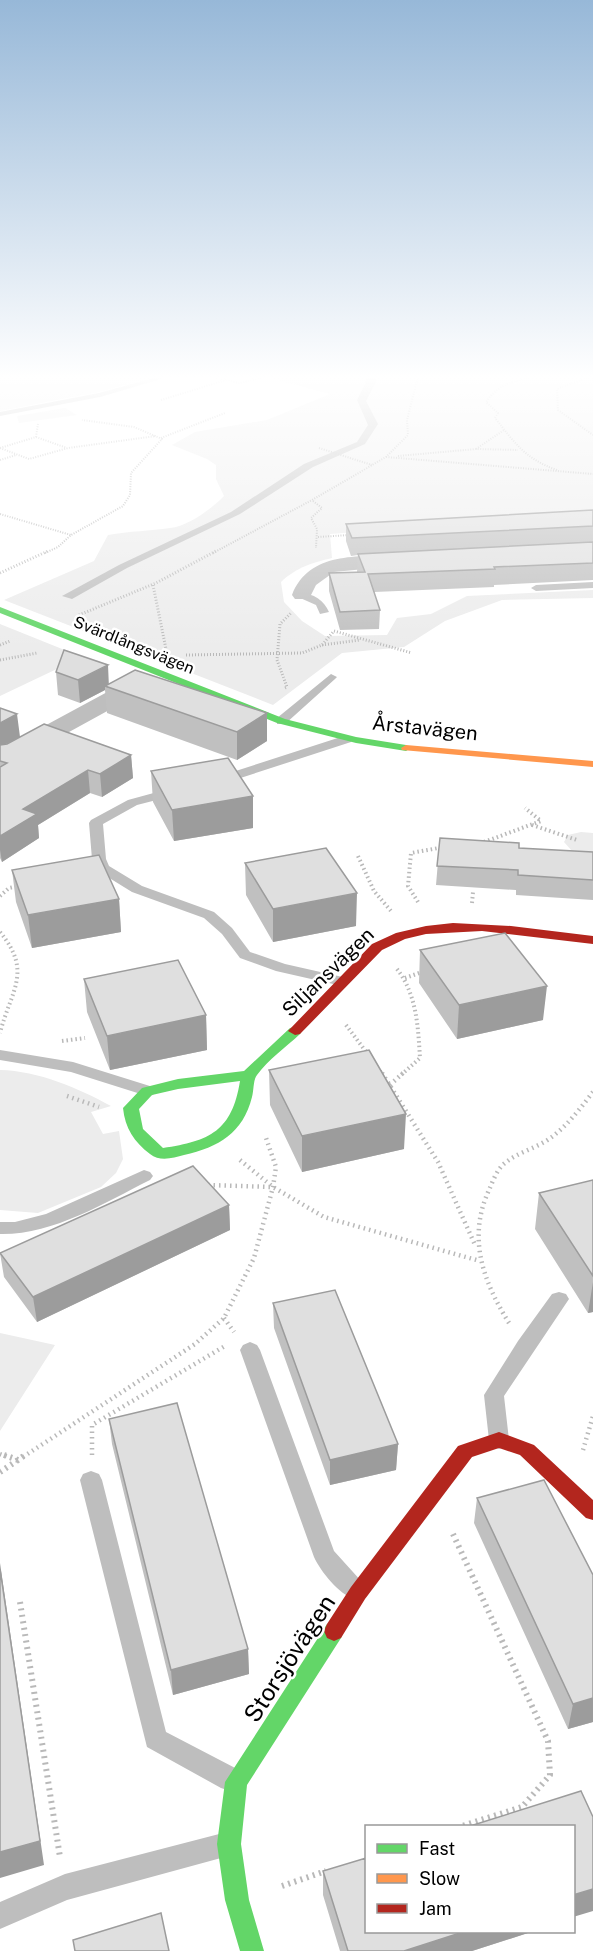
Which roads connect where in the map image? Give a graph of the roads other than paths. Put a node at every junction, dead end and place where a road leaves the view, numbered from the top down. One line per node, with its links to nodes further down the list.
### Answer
1 (418, 560): 4 (street)
2 (593, 585): 3 (lane)
3 (536, 588)
4 (302, 595): 6 (lane)
5 (0, 610): 7 (street, Svärdlångsvägen)
6 (324, 612)
7 (163, 664): 9 (street, Svärdlångsvägen); 12 (street)
8 (331, 677): 10 (lane)
9 (256, 712): 10 (street, Årstavägen)
10 (281, 721): 11 (street, Årstavägen)
11 (347, 739): 13 (street, Årstavägen); 14 (lane)
12 (0, 760)
13 (593, 764)
14 (206, 784)
15 (186, 789): 17 (lane)
16 (593, 940): 17 (street, Siljansvägen)
17 (342, 981): 19 (street, Siljansvägen)
18 (0, 1055): 20 (lane)
19 (248, 1075): 20 (street); 20 (street)
20 (147, 1091)
21 (144, 1176): 22 (lane)
22 (0, 1228)
23 (559, 1299): 25 (lane)
24 (250, 1350): 28 (lane)
25 (499, 1440): 27 (street); 28 (street, Storsjövägen)
26 (91, 1480): 29 (lane)
27 (593, 1512)
28 (358, 1593): 29 (street, Storsjövägen)
29 (236, 1782): 30 (street, Storsjövägen)
30 (229, 1844): 31 (lane); 32 (street, Storsjövägen)
31 (0, 1916)
32 (252, 1951)

